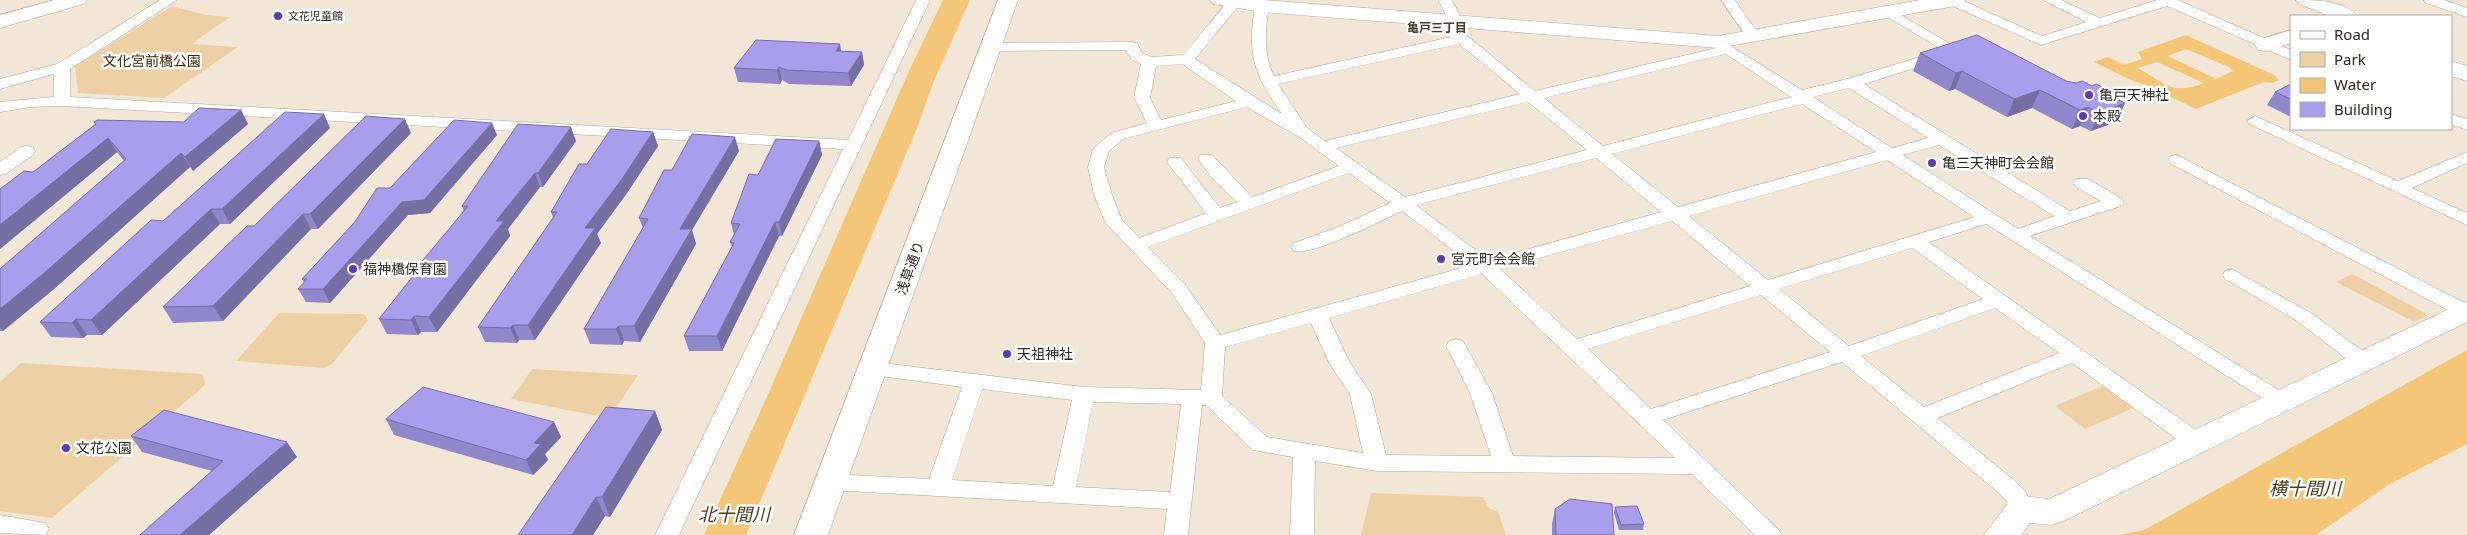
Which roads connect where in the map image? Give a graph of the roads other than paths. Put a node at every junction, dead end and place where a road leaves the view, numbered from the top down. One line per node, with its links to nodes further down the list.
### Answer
1 (76, 0): 20 (street)
2 (170, 0): 33 (street)
3 (923, 0): 53 (street)
4 (1008, 0): 27 (street, 浅草通り)
5 (1445, 0): 22 (street)
6 (1728, 0): 23 (street)
7 (1953, 0): 16 (street); 21 (street)
8 (2050, 0): 21 (street)
9 (2286, 0): 18 (street)
10 (2306, 0): 19 (street)
11 (2431, 0): 17 (street)
12 (2169, 1): 21 (street); 26 (street)
13 (1234, 2): 15 (street); 29 (street)
14 (1303, 4): 15 (street); 22 (street)
15 (1262, 6): 36 (street)
16 (1886, 12): 23 (street); 37 (street)
17 (2467, 13)
18 (2323, 15)
19 (2344, 15)
20 (0, 22)
21 (2100, 23)
22 (1452, 27): 25 (street); 36 (street); 39 (street)
23 (1753, 36): 25 (street)
24 (2290, 36): 26 (street)
25 (1723, 45): 39 (street); 40 (street)
26 (2266, 45): 28 (street)
27 (990, 47): 31 (street); 89 (street, 浅草通り)
28 (2290, 56)
29 (1187, 58): 31 (street); 42 (street)
30 (2452, 58): 32 (street)
31 (1149, 62): 48 (street)
32 (2467, 64)
33 (62, 68): 38 (street); 41 (street)
34 (2452, 68): 35 (street)
35 (2467, 74)
36 (1268, 82): 51 (street)
37 (1850, 83): 40 (street); 52 (street)
38 (0, 84)
39 (1530, 96): 54 (street); 56 (street)
40 (1802, 97): 56 (street); 57 (street)
41 (62, 101): 43 (street); 44 (street)
42 (1249, 102): 48 (street); 51 (street)
43 (134, 105): 46 (street); 53 (street)
44 (0, 107)
45 (2452, 119): 49 (street)
46 (111, 121)
47 (2255, 121): 50 (street)
48 (1156, 126): 75 (street)
49 (2467, 126)
50 (2283, 127): 65 (street)
51 (1305, 134): 54 (street)
52 (1942, 139): 57 (street); 71 (street)
53 (854, 145): 108 (street)
54 (1323, 146): 62 (street)
55 (28, 151): 63 (street)
56 (1599, 151): 66 (street); 68 (street)
57 (1890, 154): 68 (street); 70 (street)
58 (2467, 157): 65 (street)
59 (1206, 159): 67 (street)
60 (2177, 160): 81 (street)
61 (1175, 162): 69 (street)
62 (1351, 167): 66 (street); 67 (street)
63 (0, 170)
64 (2082, 183): 71 (street)
65 (2397, 188): 72 (street)
66 (1404, 203): 76 (street); 77 (street)
67 (1250, 205): 69 (street)
68 (1675, 215): 77 (street); 79 (street)
69 (1218, 217): 75 (street)
70 (1988, 218): 73 (street); 74 (street)
71 (2069, 218): 73 (street)
72 (2467, 220)
73 (2016, 235): 93 (street)
74 (1915, 241): 79 (street); 80 (street)
75 (1136, 245): 83 (street)
76 (1300, 247)
77 (1487, 268): 82 (street); 85 (street)
78 (2232, 275): 88 (street)
79 (1766, 289): 85 (street); 86 (street)
80 (1998, 300): 86 (street); 87 (street)
81 (2466, 312): 88 (street)
82 (1318, 316): 83 (street); 98 (street)
83 (1215, 344): 92 (street)
84 (1456, 346): 99 (street)
85 (1573, 347): 95 (street)
86 (1846, 354): 94 (street); 95 (street)
87 (2074, 355): 94 (street); 96 (street)
88 (2364, 362): 93 (street)
89 (873, 369): 90 (street); 101 (street, 浅草通り)
90 (974, 382): 91 (street); 102 (street)
91 (1084, 394): 92 (street); 103 (street)
92 (1202, 397): 97 (street); 104 (street)
93 (2283, 402): 96 (street)
94 (1922, 416): 105 (street)
95 (1647, 418): 100 (street)
96 (2198, 443): 105 (street)
97 (1304, 452): 98 (street); 111 (street)
98 (1377, 463): 99 (street)
99 (1505, 464): 100 (street)
100 (1698, 466): 112 (street)
101 (830, 482): 102 (street); 109 (street, 浅草通り)
102 (938, 487): 103 (street)
103 (1063, 493): 104 (street)
104 (1180, 501): 110 (street)
105 (2022, 509): 113 (street)
106 (0, 524): 107 (street)
107 (30, 535)
108 (667, 535)
109 (811, 535)
110 (1176, 535)
111 (1302, 535)
112 (1770, 535)
113 (2001, 535)

